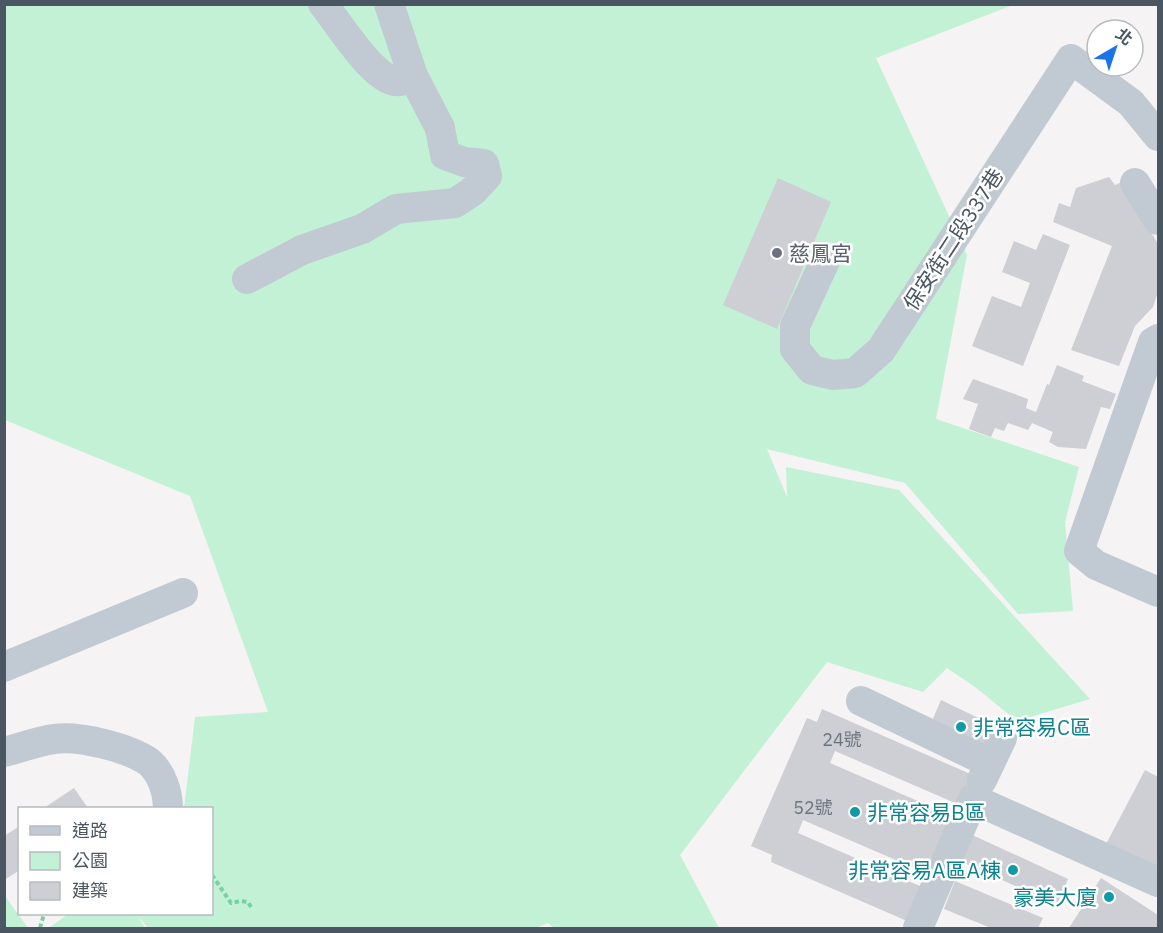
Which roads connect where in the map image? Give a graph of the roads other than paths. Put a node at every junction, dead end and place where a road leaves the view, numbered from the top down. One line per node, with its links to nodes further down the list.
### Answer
1 (323, 4): 3 (street)
2 (389, 4): 3 (street)
3 (413, 76): 8 (street)
4 (1158, 136): 7 (street, 保安街二段337巷)
5 (1135, 183): 6 (street)
6 (1158, 220)
7 (825, 261)
8 (247, 279)
9 (1158, 339): 10 (street)
10 (1158, 592)
11 (183, 593): 12 (street)
12 (4, 667)
13 (861, 701): 15 (street)
14 (4, 752): 16 (street)
15 (973, 799): 17 (street); 18 (street)
16 (168, 807)
17 (1158, 882)
18 (918, 928)

